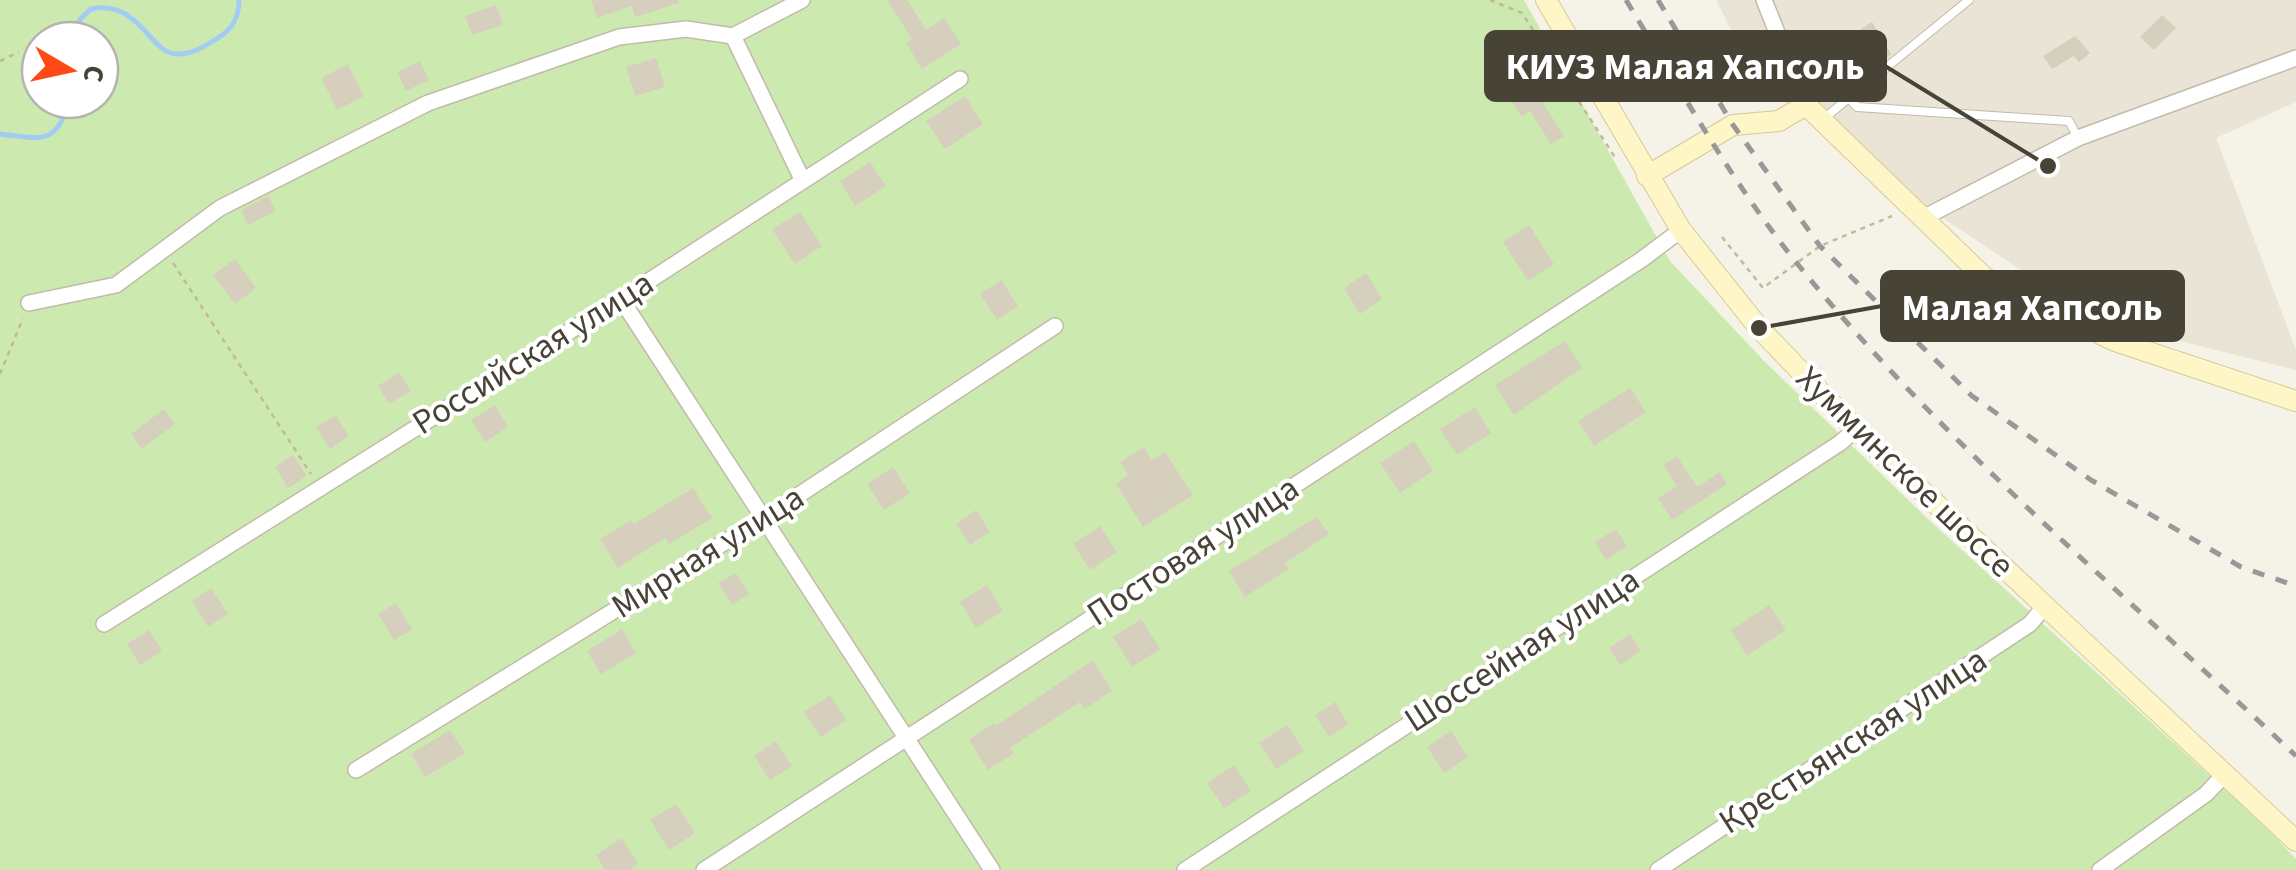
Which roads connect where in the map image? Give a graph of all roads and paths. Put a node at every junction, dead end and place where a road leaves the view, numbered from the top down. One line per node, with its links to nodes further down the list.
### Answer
1 (802, 0): 6 (street)
2 (1490, 0): 15 (path)
3 (1546, 0): 16 (main road, Хумминское шоссе)
4 (1764, 0): 12 (street)
5 (1969, 0): 11 (lane)
6 (732, 36): 17 (street); 21 (street)
7 (19, 52): 9 (path)
8 (2296, 58): 14 (street)
9 (0, 61)
10 (960, 79): 17 (street, Российская улица)
11 (1849, 98): 13 (lane); 14 (lane)
12 (1806, 105): 13 (main road); 16 (main road)
13 (1822, 120): 18 (main road)
14 (2078, 138): 18 (street)
15 (1616, 159)
16 (1647, 176): 19 (main road, Хумминское шоссе)
17 (803, 181): 22 (street, Российская улица)
18 (1918, 214): 20 (path); 26 (main road)
19 (1681, 230): 27 (main road, Хумминское шоссе); 32 (street, Постовая улица)
20 (1722, 237)
21 (164, 250): 23 (street); 28 (path)
22 (621, 298): 28 (street, Российская улица); 29 (street)
23 (29, 302): 25 (path)
24 (1054, 326): 29 (street, Мирная улица)
25 (0, 374)
26 (2296, 401)
27 (1856, 429): 30 (main road, Хумминское шоссе); 38 (street, Шоссейная улица)
28 (320, 488): 31 (street, Российская улица)
29 (764, 518): 32 (street); 33 (street, Мирная улица)
30 (2044, 607): 34 (main road, Хумминское шоссе); 39 (street, Крестьянская улица)
31 (104, 624)
32 (906, 737): 36 (street, Постовая улица); 37 (street)
33 (356, 770)
34 (2225, 774): 35 (main road, Хумминское шоссе); 40 (street)
35 (2296, 842)
36 (704, 870)
37 (992, 870)
38 (1185, 870)
39 (1658, 870)
40 (2100, 870)

